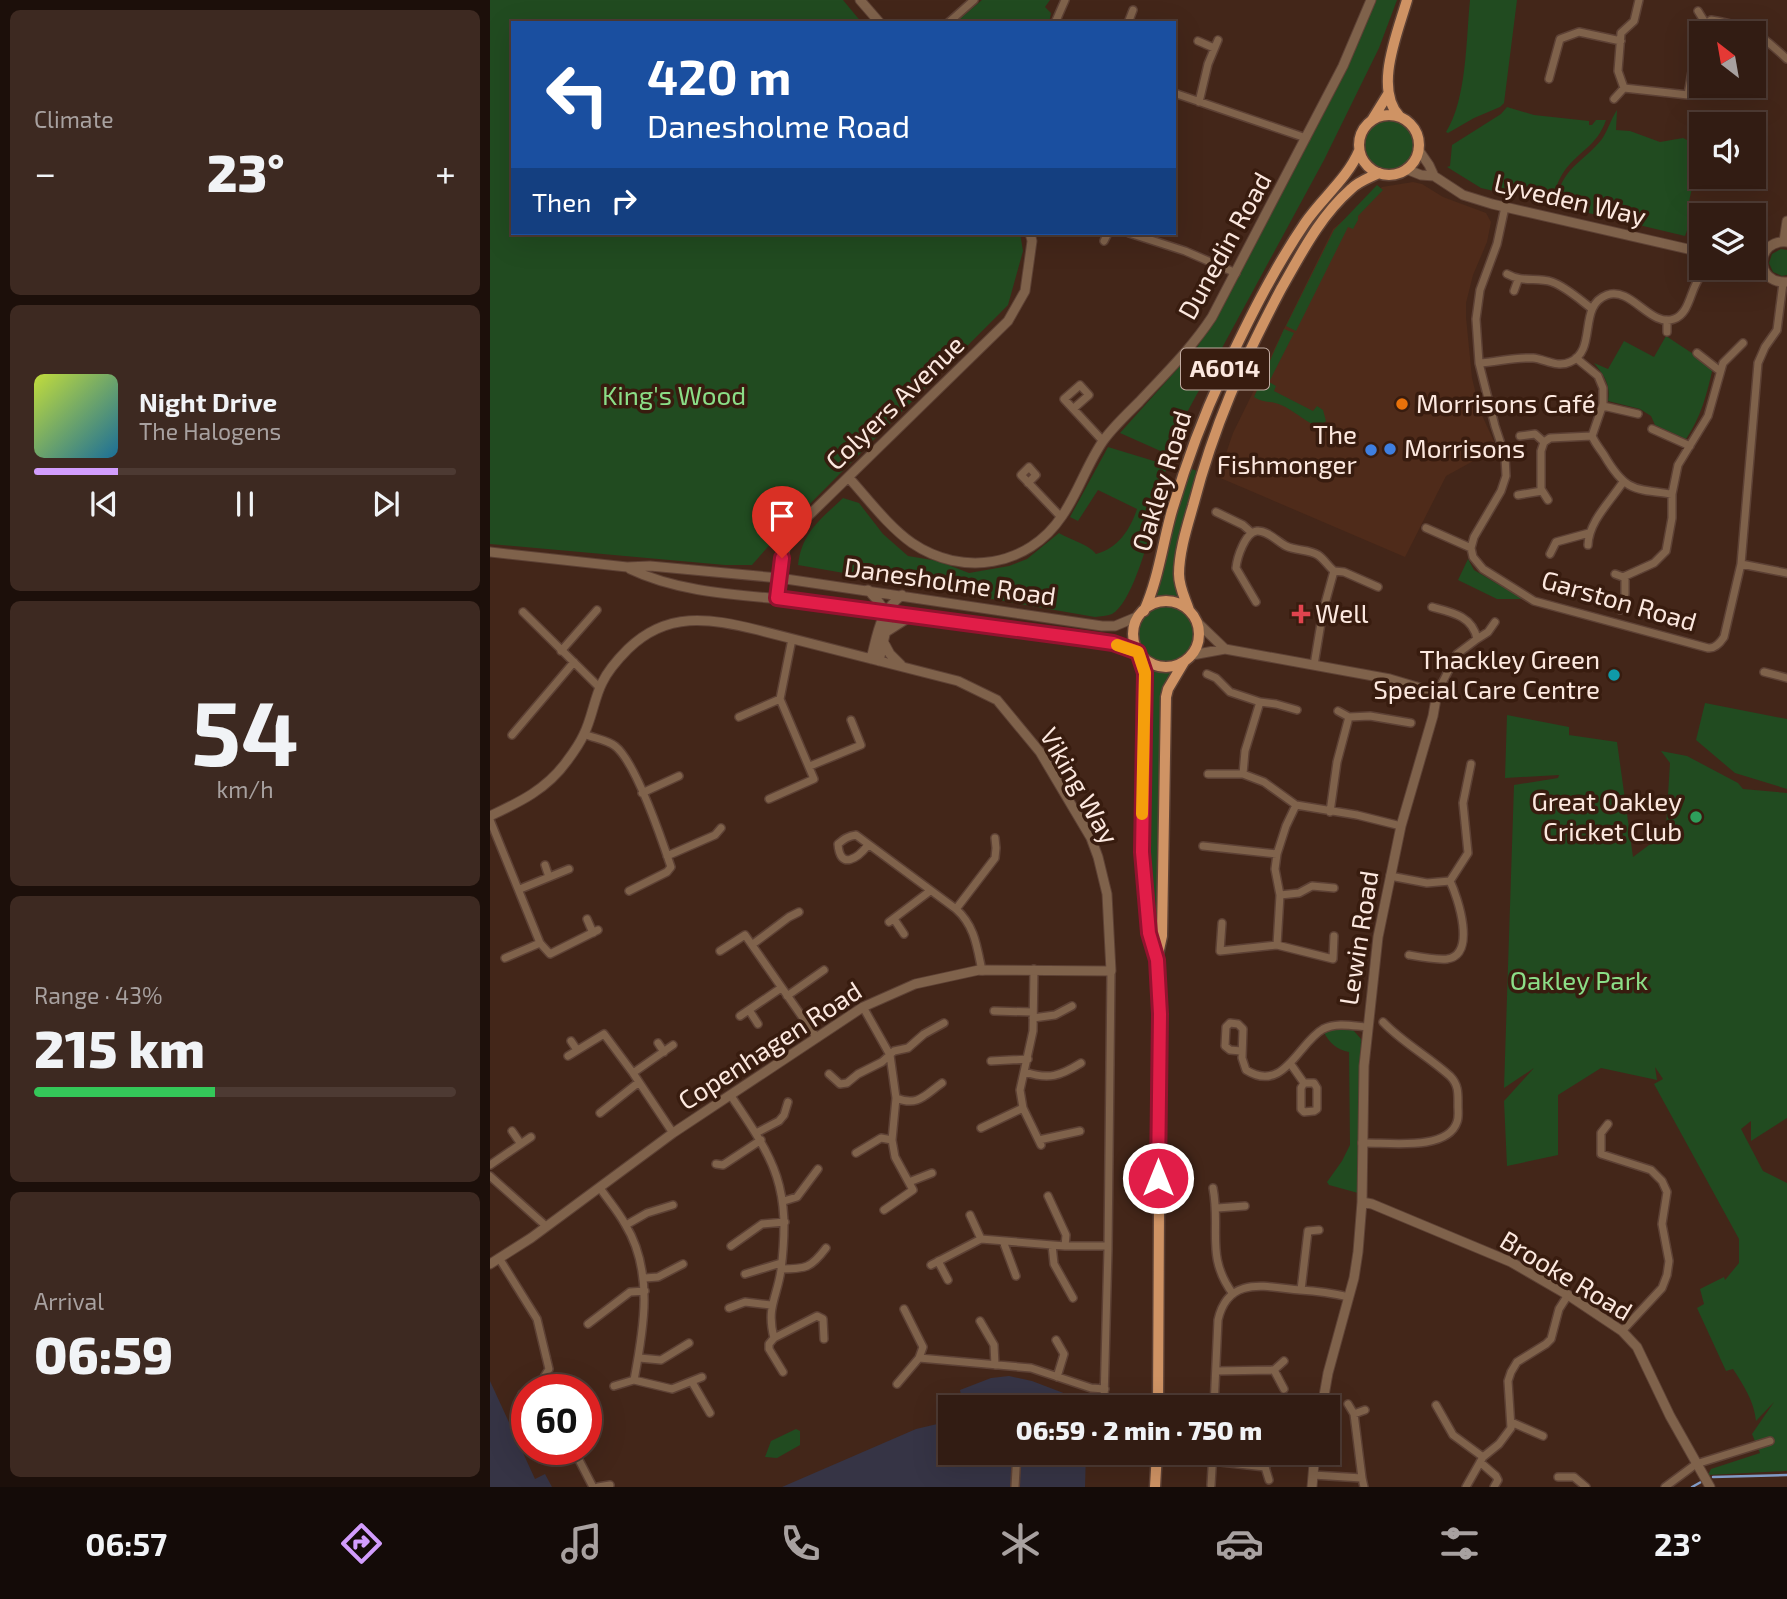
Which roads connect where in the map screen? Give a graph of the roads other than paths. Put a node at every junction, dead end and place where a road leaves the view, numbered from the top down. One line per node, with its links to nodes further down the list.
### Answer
1 (860, 0): 9 (street)
2 (974, 0): 10 (street)
3 (1065, 0): 11 (street)
4 (1371, 0): 29 (street, Dunedin Road)
5 (1407, 0): 24 (main road)
6 (1639, 0): 17 (street)
7 (1133, 10): 12 (street)
8 (1698, 11): 13 (street)
9 (878, 21)
10 (950, 21)
11 (1056, 21)
12 (1129, 21)
13 (1704, 21)
14 (1218, 40): 18 (street)
15 (1766, 40): 19 (street)
16 (1198, 41): 18 (street)
17 (1621, 41): 20 (street); 21 (street)
18 (1214, 48): 26 (street)
19 (1787, 58)
20 (1549, 79)
21 (1624, 88): 22 (street); 25 (street)
22 (1689, 89)
23 (1176, 94): 26 (street)
24 (1388, 94): 27 (main road); 28 (main road)
25 (1614, 99)
26 (1199, 102): 29 (street)
27 (1401, 118): 28 (main road); 30 (main road)
28 (1372, 120): 31 (main road)
29 (1306, 138): 43 (street, Dunedin Road)
30 (1418, 149): 32 (main road); 34 (street, Lyveden Way)
31 (1359, 151): 33 (main road); 103 (main road, Oakley Road / A6014)
32 (1406, 169): 33 (main road); 34 (street, Lyveden Way)
33 (1379, 173): 99 (main road, Oakley Road / A6014)
34 (1434, 176): 35 (street, Lyveden Way)
35 (1505, 207): 40 (street, Lyveden Way); 57 (street)
36 (1787, 221): 39 (street)
37 (1030, 235): 68 (street, Colyers Avenue)
38 (1135, 235): 43 (street)
39 (1785, 242): 41 (street)
40 (1689, 249)
41 (1766, 250)
42 (1766, 273): 47 (street)
43 (1237, 274): 65 (street, Dunedin Road)
44 (1507, 274): 45 (street)
45 (1518, 280): 48 (street); 49 (street)
46 (1697, 280): 50 (street)
47 (1785, 282): 84 (street, Garston Road)
48 (1514, 291)
49 (1591, 308): 50 (street); 56 (street)
50 (1667, 320): 51 (street)
51 (1667, 332)
52 (1743, 343): 53 (street)
53 (1736, 350): 55 (street); 58 (street)
54 (1697, 353): 58 (street)
55 (1742, 357)
56 (1576, 358): 57 (street); 59 (street)
57 (1479, 363): 81 (street)
58 (1720, 371): 67 (street)
59 (1603, 406): 61 (street); 64 (street)
60 (1073, 409): 65 (street)
61 (1638, 414)
62 (1652, 429): 67 (street)
63 (1520, 436): 66 (street)
64 (1592, 436): 66 (street); 70 (street)
65 (1103, 441): 76 (street, Dunedin Road)
66 (1544, 442): 71 (street)
67 (1690, 446): 72 (street)
68 (849, 478): 76 (street, Dunedin Road); 90 (street, Colyers Avenue)
69 (1028, 482): 76 (street)
70 (1623, 482): 72 (street); 79 (street)
71 (1542, 491): 73 (street); 74 (street)
72 (1672, 494): 89 (street)
73 (1518, 495)
74 (1548, 500)
75 (1216, 512): 78 (street)
76 (1062, 517)
77 (1426, 527): 81 (street)
78 (1252, 533): 86 (street); 95 (street)
79 (1589, 533): 80 (street); 83 (street)
80 (1588, 545)
81 (1471, 548): 84 (street, Garston Road)
82 (490, 552): 85 (street, Danesholme Road)
83 (1550, 554)
84 (1741, 564): 87 (street)
85 (627, 567): 90 (street, Danesholme Road); 94 (street, Danesholme Road)
86 (1334, 571): 91 (street); 117 (street)
87 (1787, 573)
88 (1615, 574): 89 (street)
89 (1625, 577): 100 (street)
90 (779, 578): 92 (street, Danesholme Road); 94 (street, Colyers Avenue)
91 (1378, 587)
92 (867, 590): 93 (street, Danesholme Road); 102 (street)
93 (902, 595): 102 (street); 103 (street, Danesholme Road)
94 (777, 598): 97 (street, Danesholme Road)
95 (1256, 602)
96 (1432, 607): 109 (street)
97 (861, 609): 102 (street, Danesholme Road); 107 (street)
98 (597, 610): 111 (street)
99 (1189, 610): 103 (main road); 105 (main road)
100 (1620, 610)
101 (523, 612): 111 (street)
102 (885, 612): 104 (street, Danesholme Road); 107 (street)
103 (1141, 613): 113 (main road)
104 (912, 616): 107 (street); 113 (street, Danesholme Road)
105 (1197, 622): 110 (street); 114 (main road)
106 (1494, 622): 109 (street)
107 (881, 636): 112 (street); 115 (street); 118 (street)
108 (792, 639): 112 (street, Viking Way); 122 (street, Viking Way); 124 (street)
109 (1477, 639): 123 (street)
110 (1225, 649): 114 (street); 117 (street)
111 (561, 651): 116 (street)
112 (850, 654): 115 (street, Viking Way)
113 (1140, 654): 114 (main road); 176 (main road)
114 (1188, 659): 176 (main road)
115 (875, 660): 118 (street, Viking Way)
116 (574, 662): 122 (street); 133 (street)
117 (1314, 665): 123 (street)
118 (904, 668): 181 (street, Viking Way)
119 (1764, 672): 121 (street)
120 (1207, 674): 125 (street)
121 (1787, 678)
122 (600, 688): 132 (street, Viking Way)
123 (1437, 693): 144 (street, Lewin Road)
124 (780, 699): 128 (street); 135 (street)
125 (1260, 702): 126 (street); 137 (street)
126 (1297, 710)
127 (1338, 711): 129 (street)
128 (739, 717)
129 (1349, 717): 131 (street); 142 (street)
130 (851, 720): 135 (street)
131 (1411, 723)
132 (584, 734): 140 (street); 143 (street, Viking Way)
133 (512, 735)
134 (1471, 764): 155 (street)
135 (810, 766): 139 (street)
136 (1208, 774): 137 (street)
137 (1243, 774): 141 (street)
138 (679, 776): 140 (street)
139 (772, 787)
140 (642, 793): 150 (street)
141 (1296, 805): 142 (street); 149 (street)
142 (1330, 812): 144 (street)
143 (490, 818): 157 (street)
144 (1401, 826): 153 (street, Lewin Road)
145 (721, 828): 150 (street)
146 (995, 838): 162 (street)
147 (868, 845): 159 (street)
148 (1203, 846): 149 (street)
149 (1277, 854): 160 (street)
150 (667, 856): 158 (street)
151 (545, 865): 154 (street)
152 (569, 869): 154 (street)
153 (1390, 876): 155 (street); 193 (street, Lewin Road)
154 (549, 877): 157 (street)
155 (1450, 881): 177 (street)
156 (1334, 888): 160 (street)
157 (520, 889): 171 (street)
158 (629, 891)
159 (930, 891): 162 (street); 168 (street)
160 (1280, 895): 173 (street)
161 (784, 908): 164 (street)
162 (956, 909): 180 (street)
163 (799, 912): 164 (street)
164 (789, 917): 172 (street)
165 (587, 919): 171 (street)
166 (1222, 923): 173 (street)
167 (740, 926): 169 (street)
168 (904, 934)
169 (745, 935): 172 (street); 174 (street)
170 (1334, 936): 173 (street)
171 (540, 943): 175 (street)
172 (753, 944): 182 (street)
173 (1277, 945)
174 (720, 951)
175 (505, 958)
176 (1157, 960): 300 (main road)
177 (1416, 966)
178 (824, 970): 183 (street)
179 (1034, 970): 180 (street, Copenhagen Road); 181 (street, Copenhagen Road); 188 (street)
180 (982, 971): 185 (street, Copenhagen Road)
181 (1111, 971): 258 (street, Viking Way)
182 (781, 988): 183 (street); 186 (street)
183 (787, 996): 194 (street)
184 (1072, 1006): 188 (street)
185 (863, 1007): 194 (street, Copenhagen Road); 201 (street)
186 (749, 1010): 189 (street); 192 (street)
187 (994, 1011): 188 (street)
188 (1033, 1015): 203 (street)
189 (740, 1016)
190 (1383, 1022): 228 (street)
191 (944, 1023): 201 (street)
192 (758, 1024)
193 (1367, 1027): 206 (street); 228 (street, Lewin Road)
194 (817, 1038): 213 (street, Copenhagen Road)
195 (571, 1041): 198 (street)
196 (658, 1043): 200 (street)
197 (673, 1045): 200 (street)
198 (577, 1050): 202 (street); 208 (street)
199 (1241, 1051): 206 (street)
200 (664, 1052): 208 (street)
201 (890, 1055): 209 (street); 214 (street)
202 (568, 1056)
203 (1028, 1059): 204 (street); 207 (street)
204 (991, 1062)
205 (1081, 1063): 207 (street)
206 (1290, 1063): 212 (street)
207 (1025, 1072): 216 (street)
208 (633, 1073): 210 (street)
209 (829, 1074)
210 (639, 1082): 217 (street); 222 (street)
211 (942, 1083): 214 (street)
212 (1304, 1083)
213 (731, 1096): 222 (street, Copenhagen Road); 224 (street)
214 (896, 1098): 225 (street)
215 (788, 1102): 224 (street)
216 (1023, 1108): 219 (street); 227 (street)
217 (600, 1113)
218 (1608, 1124): 278 (street)
219 (981, 1128)
220 (512, 1131): 229 (street)
221 (1080, 1132): 227 (street)
222 (673, 1133): 237 (street, Copenhagen Road)
223 (531, 1137): 229 (street)
224 (758, 1137): 231 (street); 240 (street)
225 (892, 1140): 230 (street); 236 (street)
226 (1027, 1140): 227 (street)
227 (1038, 1140)
228 (1362, 1143): 241 (street, Lewin Road)
229 (521, 1144): 232 (street)
230 (856, 1153)
231 (716, 1164)
232 (490, 1166)
233 (818, 1169): 240 (street)
234 (932, 1173): 236 (street)
235 (490, 1175): 250 (street)
236 (911, 1186): 245 (street)
237 (600, 1188): 249 (street); 250 (street, Copenhagen Road)
238 (1213, 1188): 244 (street)
239 (1048, 1196): 257 (street)
240 (784, 1200): 247 (street)
241 (1362, 1202): 270 (street, Brooke Road); 271 (street, Lewin Road)
242 (673, 1205): 249 (street)
243 (1245, 1206): 244 (street)
244 (1217, 1208): 269 (street)
245 (884, 1210)
246 (970, 1215): 253 (street)
247 (785, 1222): 256 (street); 262 (street)
248 (1300, 1224): 252 (street)
249 (626, 1225): 265 (street)
250 (546, 1226): 260 (street, Copenhagen Road)
251 (1319, 1230): 252 (street)
252 (1308, 1231): 267 (street)
253 (981, 1239): 254 (street); 266 (street)
254 (1003, 1241): 255 (street); 264 (street)
255 (1052, 1245): 257 (street); 272 (street)
256 (731, 1246)
257 (1065, 1246): 258 (street)
258 (1108, 1246): 297 (street, Viking Way)
259 (826, 1248): 262 (street)
260 (494, 1261): 290 (street)
261 (683, 1264): 265 (street)
262 (781, 1266): 263 (street); 273 (street)
263 (745, 1274)
264 (1016, 1276)
265 (645, 1278): 268 (street)
266 (948, 1280)
267 (1301, 1290): 269 (street); 271 (street)
268 (645, 1291): 277 (street); 283 (street)
269 (1233, 1294): 287 (street)
270 (1568, 1295): 278 (street, Brooke Road); 308 (street)
271 (1349, 1297): 302 (street, Lewin Road)
272 (1073, 1298)
273 (771, 1305): 274 (street); 279 (street)
274 (729, 1308)
275 (904, 1309): 284 (street)
276 (980, 1321): 286 (street)
277 (588, 1324)
278 (1622, 1331): 312 (street, Brooke Road)
279 (774, 1338): 280 (street); 289 (street)
280 (824, 1339)
281 (1056, 1340): 292 (street)
282 (689, 1343): 283 (street)
283 (639, 1358): 293 (street)
284 (919, 1358): 286 (street); 295 (street)
285 (1283, 1361): 288 (street)
286 (995, 1365): 292 (street)
287 (1216, 1370): 288 (street); 301 (street)
288 (1274, 1370): 298 (street)
289 (783, 1372)
290 (546, 1374)
291 (702, 1377): 294 (street)
292 (1057, 1377): 297 (street)
293 (634, 1380): 294 (street); 296 (street)
294 (692, 1382): 306 (street)
295 (897, 1384)
296 (614, 1386)
297 (1105, 1389): 299 (street, Viking Way)
298 (1284, 1389)
299 (1104, 1395)
300 (1158, 1395)
301 (1215, 1395)
302 (1324, 1395)
303 (1348, 1404): 307 (street)
304 (1436, 1405): 311 (street)
305 (1365, 1410): 307 (street)
306 (710, 1413)
307 (1354, 1414): 322 (street)
308 (1511, 1423): 309 (street); 311 (street)
309 (1543, 1436)
310 (1770, 1441): 312 (street)
311 (1481, 1459): 331 (street); 332 (street)
312 (1696, 1464): 334 (street); 335 (street, Brooke Road)
313 (582, 1465): 326 (street)
314 (1016, 1465): 327 (street)
315 (1156, 1465): 328 (main road)
316 (1212, 1465): 325 (street)
317 (1254, 1465): 319 (street)
318 (1314, 1465): 320 (street)
319 (1265, 1467): 323 (street)
320 (1313, 1475): 322 (street); 329 (street)
321 (1558, 1477): 333 (street)
322 (1363, 1478): 330 (street)
323 (1269, 1480)
324 (610, 1485): 326 (street)
325 (1211, 1485)
326 (596, 1487)
327 (1015, 1487)
328 (1155, 1487)
329 (1312, 1487)
330 (1364, 1487)
331 (1466, 1487)
332 (1494, 1487)
333 (1586, 1487)
334 (1665, 1487)
335 (1710, 1487)

